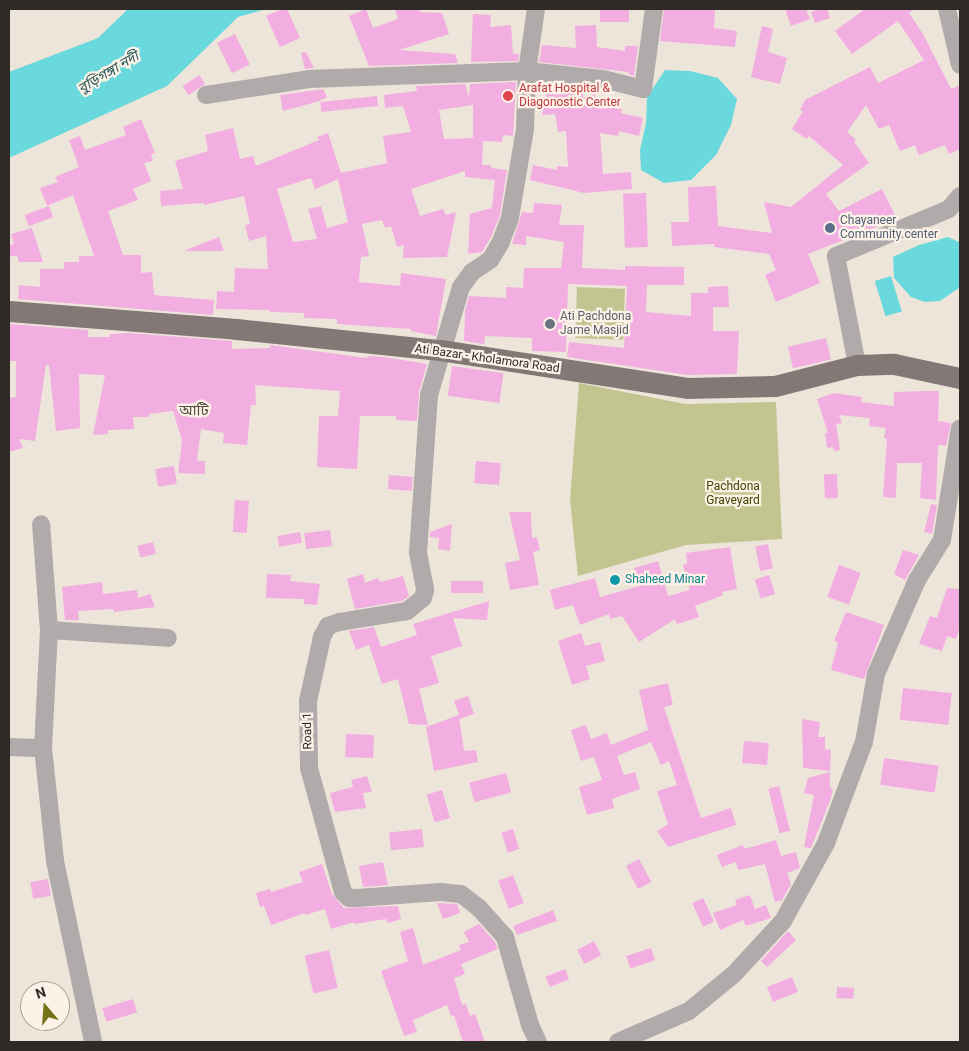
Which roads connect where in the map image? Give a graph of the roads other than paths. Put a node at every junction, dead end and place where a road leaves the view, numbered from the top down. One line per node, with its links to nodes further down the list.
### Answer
1 (536, 9): 5 (street)
2 (654, 9): 5 (street)
3 (947, 9): 4 (street)
4 (960, 65)
5 (527, 71): 6 (street); 9 (street)
6 (206, 94)
7 (960, 196): 10 (street)
8 (9, 311): 9 (main road, Ati Bazar - Kholamora Road)
9 (440, 350): 10 (main road, Ati Bazar - Kholamora Road); 19 (street, Road 1)
10 (857, 365): 11 (main road, Ati Bazar - Kholamora Road)
11 (960, 378)
12 (960, 428): 20 (street)
13 (40, 524): 14 (street)
14 (49, 630): 15 (street); 17 (street)
15 (168, 638)
16 (9, 747): 17 (street)
17 (43, 748): 18 (street)
18 (93, 1042)
19 (538, 1042)
20 (618, 1042)

